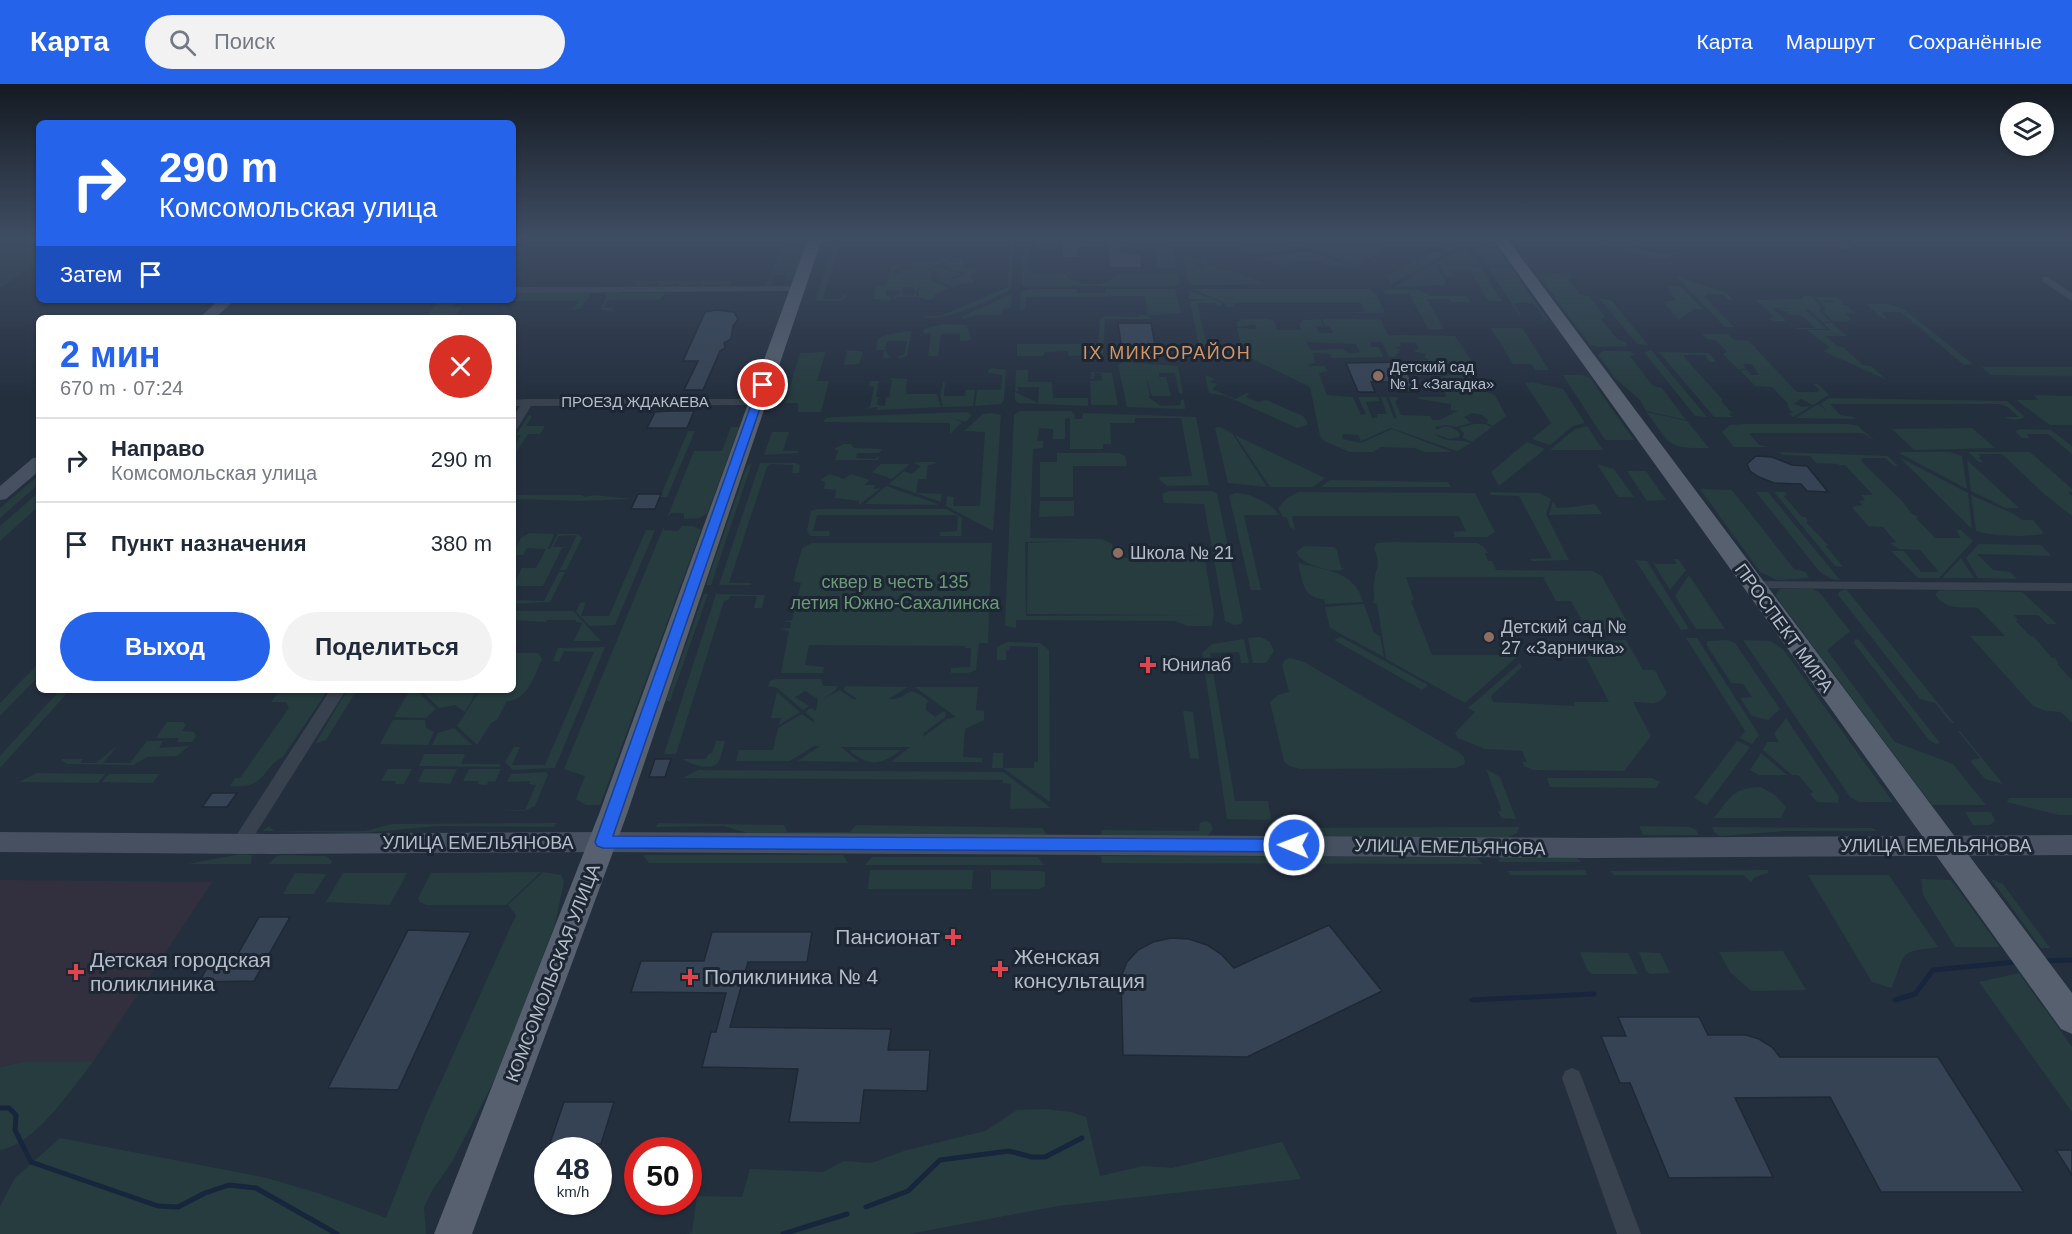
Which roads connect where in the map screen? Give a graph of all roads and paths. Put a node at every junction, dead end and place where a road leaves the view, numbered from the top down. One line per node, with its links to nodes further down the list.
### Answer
1 (516, 290): 2 (street)
2 (560, 290)
3 (797, 290): 8 (main road, КОМСОМОЛЬСКАЯ УЛИЦА)
4 (1537, 290): 13 (main road, ПРОСПЕКТ МИРА)
5 (224, 303): 6 (main road)
6 (210, 315)
7 (528, 402): 8 (street, ПРОЕЗД ЖДАКАЕВА); 9 (street, ПРОЕЗД ЖДАКАЕВА); 10 (street)
8 (757, 402): 17 (main road, КОМСОМОЛЬСКАЯ УЛИЦА)
9 (516, 403)
10 (516, 422)
11 (36, 465): 12 (main road)
12 (0, 495)
13 (1753, 585): 14 (street); 20 (main road, ПРОСПЕКТ МИРА)
14 (2072, 587)
15 (336, 693): 18 (street)
16 (0, 842): 18 (main road, УЛИЦА ЕМЕЛЬЯНОВА)
17 (603, 842): 18 (main road, УЛИЦА ЕМЕЛЬЯНОВА); 20 (main road, УЛИЦА ЕМЕЛЬЯНОВА); 23 (main road, КОМСОМОЛЬСКАЯ УЛИЦА)
18 (240, 844)
19 (2072, 845): 20 (main road, УЛИЦА ЕМЕЛЬЯНОВА)
20 (1945, 846): 21 (main road, ПРОСПЕКТ МИРА)
21 (2072, 1019)
22 (1572, 1078): 24 (street)
23 (453, 1234)
24 (1629, 1234)

